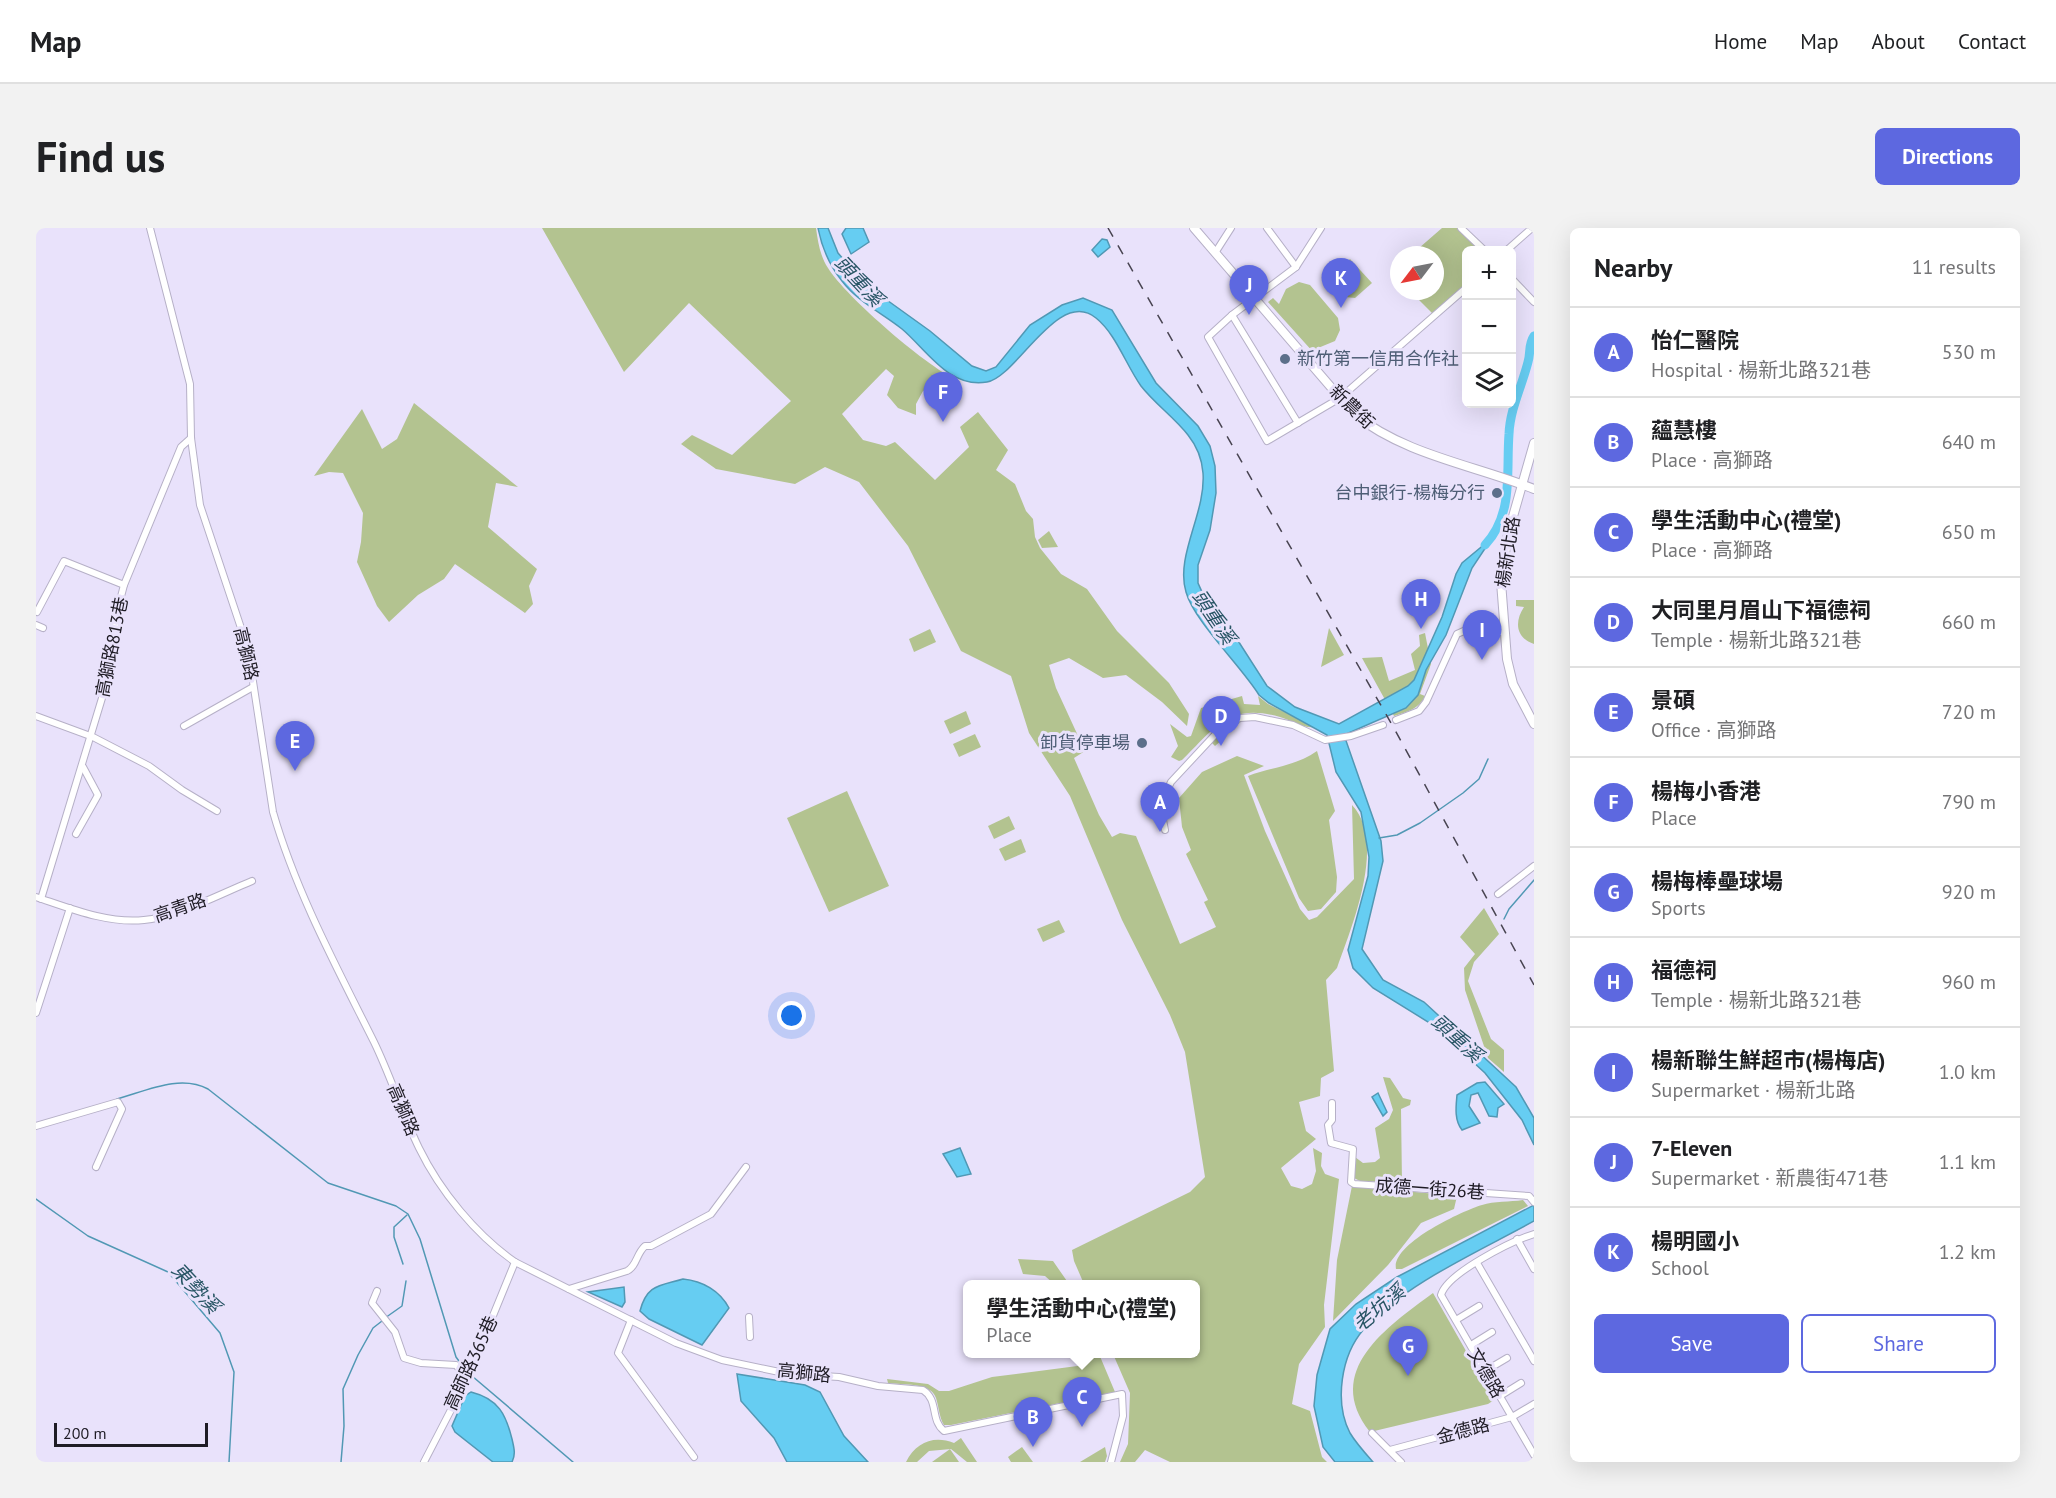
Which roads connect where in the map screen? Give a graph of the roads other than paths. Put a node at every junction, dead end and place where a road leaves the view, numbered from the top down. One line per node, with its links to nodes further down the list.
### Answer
1 (150, 228): 19 (street, 高獅路)
2 (1194, 228): 10 (street, 新農街)
3 (1231, 228): 10 (street)
4 (1267, 228): 11 (street)
5 (1321, 228): 11 (street)
6 (1461, 228): 8 (street)
7 (1532, 228): 9 (street)
8 (1480, 246)
9 (1512, 246)
10 (1215, 253): 14 (street, 新農街)
11 (1296, 267): 14 (street)
12 (1516, 283): 15 (street)
13 (1462, 292): 17 (street)
14 (1254, 299): 16 (street); 17 (street, 新農街)
15 (1534, 302)
16 (1232, 315): 18 (street); 18 (street)
17 (1340, 398): 18 (street); 21 (street, 新農街)
18 (1298, 423)
19 (191, 438): 23 (street, 高獅路813巷); 26 (street, 高獅路)
20 (1534, 443): 21 (street, 楊新北路)
21 (1523, 485): 22 (street, 新農街); 25 (street, 楊新北路)
22 (1534, 489)
23 (124, 585): 24 (street); 33 (street, 高獅路813巷)
24 (37, 612)
25 (1503, 632): 27 (street, 楊新北路); 29 (street)
26 (254, 687): 32 (street); 51 (street, 高獅路)
27 (1531, 712): 30 (street, 楊新北路)
28 (36, 716): 33 (street)
29 (1396, 720)
30 (1534, 724)
31 (1383, 725): 36 (street)
32 (184, 726)
33 (93, 737): 34 (street, 高獅路813巷); 35 (street)
34 (83, 767): 37 (street); 41 (street, 高獅路813巷)
35 (217, 811)
36 (1165, 830)
37 (76, 834)
38 (1534, 866): 40 (street)
39 (252, 881): 42 (street, 高青路)
40 (1498, 894)
41 (39, 898): 42 (street, 高青路)
42 (70, 908): 43 (street)
43 (36, 1013)
44 (1332, 1103): 48 (street, 成德一街26巷)
45 (36, 1126): 46 (street)
46 (96, 1167)
47 (746, 1167): 54 (street)
48 (1533, 1201)
49 (1534, 1234): 50 (street)
50 (1517, 1239): 52 (street); 53 (street)
51 (515, 1262): 54 (street, 高獅路); 66 (street, 高師路365巷)
52 (1477, 1263): 59 (street, 文德路); 64 (street)
53 (1534, 1269)
54 (568, 1289): 58 (street, 高獅路)
55 (377, 1291): 66 (street)
56 (1479, 1306): 59 (street)
57 (749, 1317): 61 (street)
58 (631, 1320): 74 (street); 76 (street, 高獅路)
59 (1456, 1320): 62 (street, 文德路)
60 (1492, 1332): 62 (street)
61 (750, 1337)
62 (1471, 1345): 65 (street, 文德路)
63 (1507, 1358): 65 (street)
64 (1534, 1361)
65 (1485, 1371): 68 (street, 文德路)
66 (467, 1379): 75 (street, 高師路365巷)
67 (1521, 1383): 68 (street)
68 (1500, 1396): 70 (street, 文德路)
69 (1534, 1404): 70 (street, 金德路)
70 (1512, 1417): 72 (street, 金德路); 73 (street, 文德路)
71 (1372, 1433): 72 (street)
72 (1390, 1450): 77 (street)
73 (1534, 1455)
74 (694, 1457)
75 (424, 1462)
76 (1111, 1462)
77 (1401, 1462)

